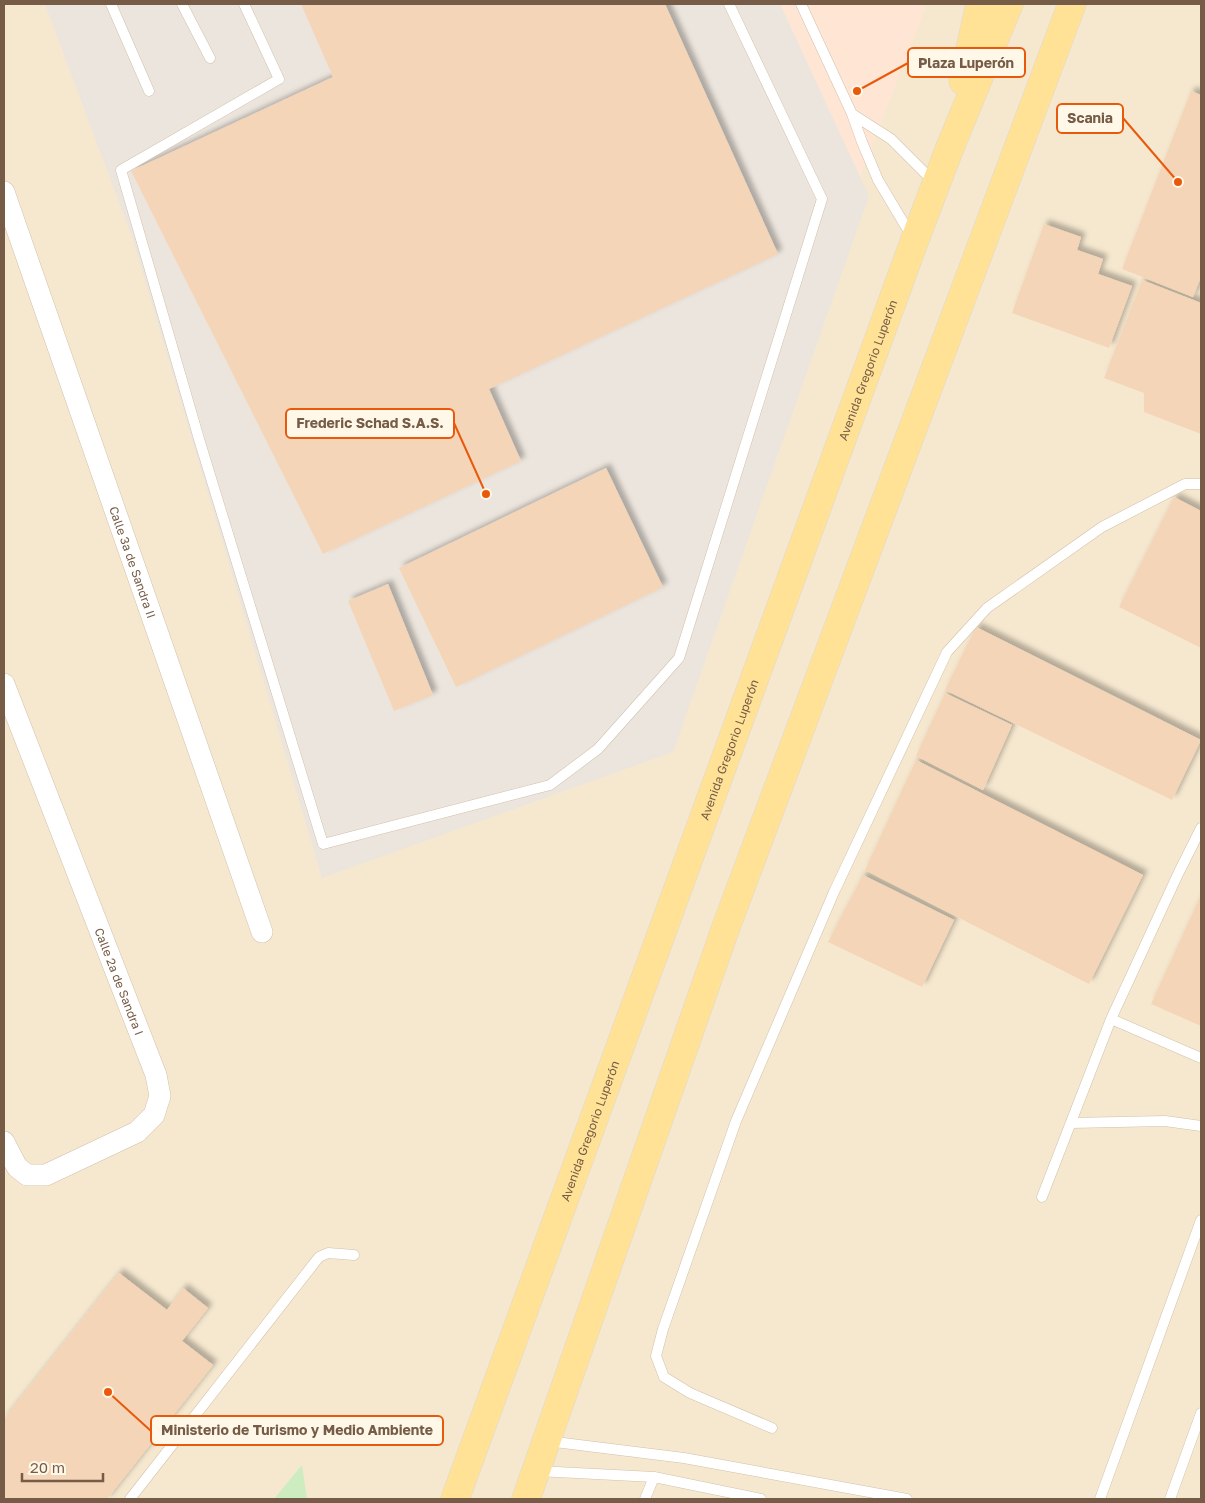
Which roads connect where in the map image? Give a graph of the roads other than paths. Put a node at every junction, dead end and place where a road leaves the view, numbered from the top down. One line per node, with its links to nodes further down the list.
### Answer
1 (111, 4): 10 (lane)
2 (182, 4): 9 (lane)
3 (244, 4): 4 (lane)
4 (729, 4)
5 (801, 4): 11 (lane)
6 (980, 4): 12 (main road)
7 (1008, 4): 12 (main road, Avenida Gregorio Luperón)
8 (1072, 4): 30 (main road)
9 (210, 58)
10 (149, 91)
11 (852, 114): 13 (lane); 15 (lane)
12 (948, 150): 13 (main road, Avenida Gregorio Luperón)
13 (936, 184): 15 (main road, Avenida Gregorio Luperón)
14 (4, 192): 19 (street, Calle 3a de Sandra II)
15 (914, 242): 35 (main road, Avenida Gregorio Luperón)
16 (1201, 484): 29 (lane)
17 (4, 684): 24 (street, Calle 2a de Sandra I)
18 (1201, 828): 20 (lane)
19 (262, 932)
20 (1111, 1019): 21 (lane); 22 (lane)
21 (1201, 1058)
22 (1071, 1123): 23 (lane); 25 (lane)
23 (1201, 1126)
24 (5, 1146)
25 (1042, 1196)
26 (1201, 1220): 41 (lane)
27 (354, 1255): 34 (lane)
28 (1201, 1413): 42 (lane)
29 (772, 1428)
30 (546, 1441): 31 (main road); 40 (lane)
31 (536, 1471): 32 (lane); 36 (main road)
32 (654, 1477): 33 (lane); 37 (lane)
33 (714, 1489): 38 (lane); 39 (lane)
34 (130, 1499)
35 (455, 1499)
36 (526, 1499)
37 (645, 1499)
38 (709, 1499)
39 (761, 1499)
40 (907, 1499)
41 (1100, 1499)
42 (1170, 1499)

